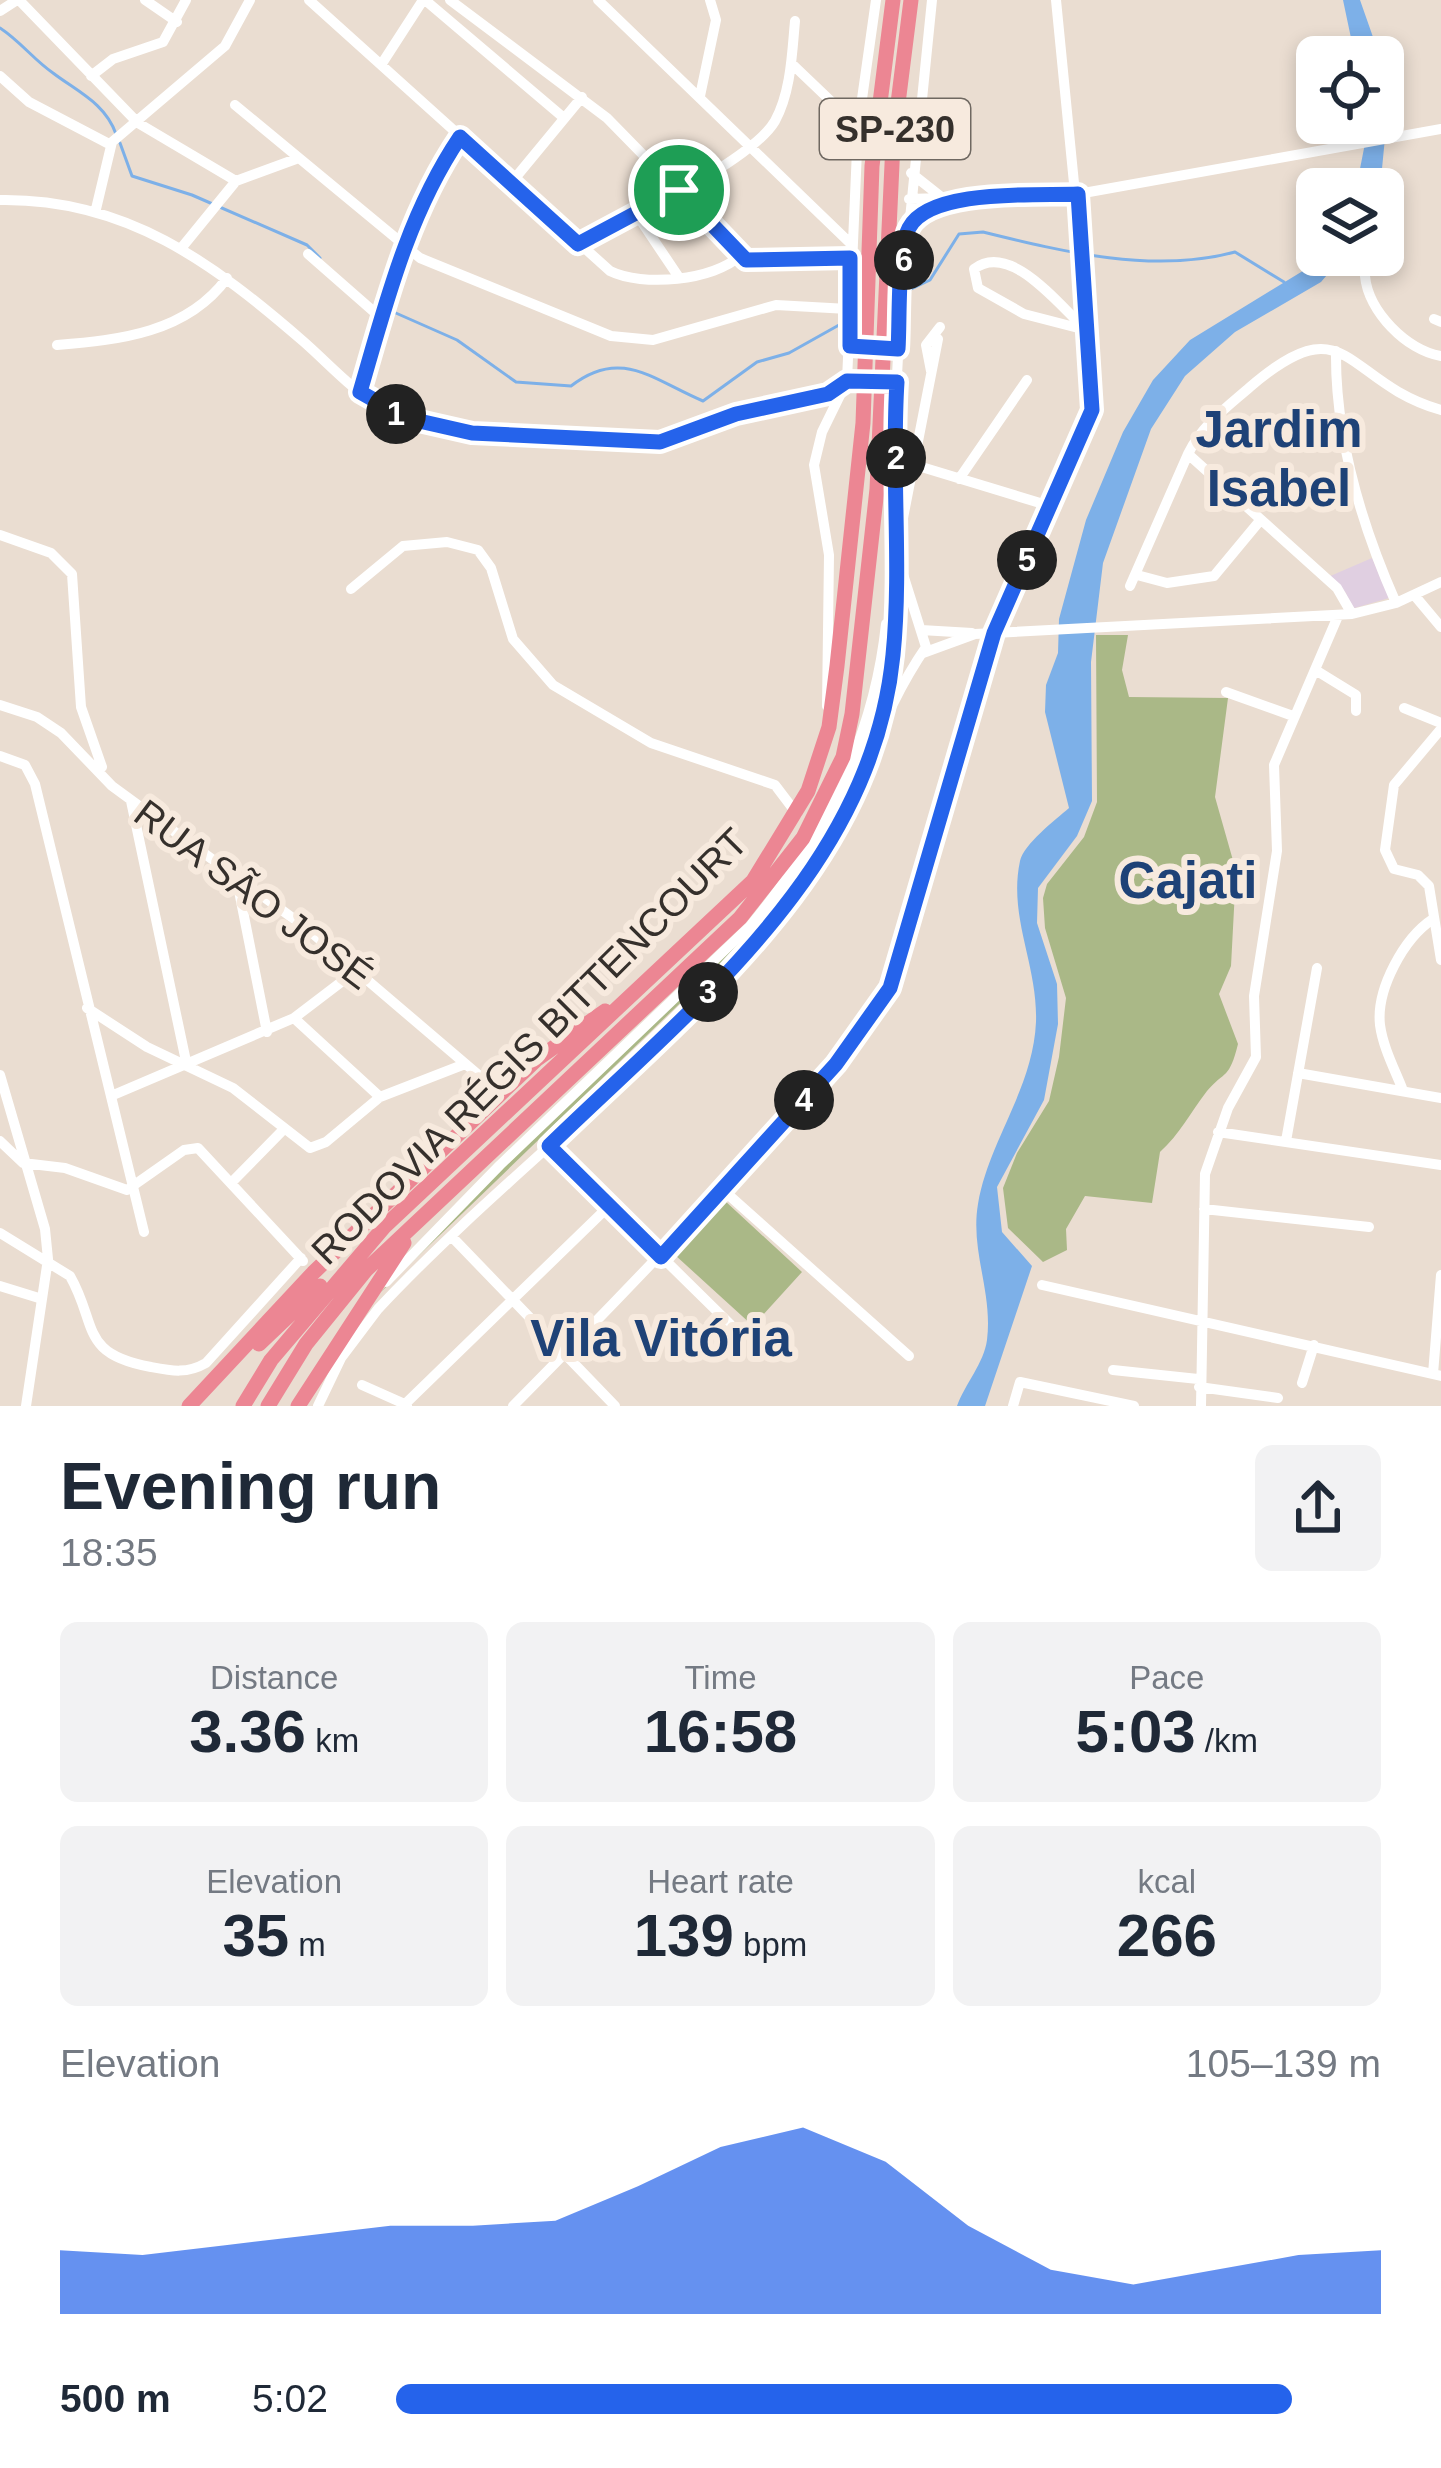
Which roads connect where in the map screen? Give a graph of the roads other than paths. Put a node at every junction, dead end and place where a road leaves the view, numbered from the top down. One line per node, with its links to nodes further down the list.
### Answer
1 (18, 0): 15 (street); 21 (street)
2 (145, 0): 17 (street)
3 (186, 0): 17 (street)
4 (250, 0): 26 (street)
5 (424, 0): 19 (street); 25 (street)
6 (450, 0): 23 (street)
7 (598, 0): 22 (street)
8 (710, 0): 22 (street)
9 (876, 0): 27 (street)
10 (893, 0): 51 (highway, RODOVIA RÉGIS BITTENCOURT / SP-230)
11 (911, 0): 69 (highway, RODOVIA RÉGIS BITTENCOURT / SP-230)
12 (932, 0): 33 (street)
13 (1056, 0): 37 (street)
14 (315, 2): 19 (street)
15 (0, 10)
16 (795, 21): 18 (street)
17 (177, 22): 21 (street)
18 (791, 63): 27 (street); 31 (street)
19 (381, 65): 29 (street)
20 (0, 76): 30 (street)
21 (91, 76): 26 (street)
22 (700, 96): 31 (street)
23 (582, 98): 25 (street); 36 (street)
24 (235, 105): 32 (street)
25 (564, 118): 35 (street)
26 (138, 123): 30 (street); 34 (street)
27 (857, 127): 45 (street)
28 (1441, 129): 37 (street)
29 (460, 137): 35 (street); 48 (street)
30 (116, 140): 42 (street)
31 (752, 146): 36 (street); 45 (street)
32 (296, 159): 34 (street); 48 (street)
33 (911, 173): 38 (street); 39 (street)
34 (236, 181): 47 (street)
35 (511, 183): 46 (street)
36 (679, 190): 43 (street); 50 (street)
37 (1078, 194): 41 (street); 57 (street)
38 (943, 198): 39 (street); 41 (street)
39 (909, 199): 44 (street)
40 (0, 200): 42 (street)
41 (962, 200): 44 (street)
42 (96, 209): 47 (street)
43 (637, 214): 46 (street); 52 (street)
44 (907, 230): 61 (street)
45 (850, 243): 51 (street)
46 (578, 244): 52 (street)
47 (184, 246): 54 (street)
48 (404, 248): 55 (street); 56 (street)
49 (308, 254): 56 (street)
50 (741, 255): 51 (street); 52 (street)
51 (859, 258): 55 (street); 69 (highway, RODOVIA RÉGIS BITTENCOURT / SP-230)
52 (679, 276)
53 (1364, 277): 63 (street)
54 (227, 278): 59 (street); 67 (street)
55 (848, 309): 60 (street)
56 (384, 311): 67 (street)
57 (1087, 331): 57 (street); 73 (street)
58 (939, 333): 71 (street)
59 (57, 345)
60 (850, 346): 61 (street); 65 (street)
61 (898, 349): 66 (street)
62 (1336, 350): 68 (street); 70 (street); 81 (street)
63 (1441, 356)
64 (1027, 380): 72 (street)
65 (847, 381): 66 (street); 67 (street); 98 (street)
66 (897, 382): 75 (street)
67 (360, 392)
68 (1441, 410)
69 (871, 424): 98 (highway, RODOVIA RÉGIS BITTENCOURT / SP-230); 131 (highway, RODOVIA RÉGIS BITTENCOURT / SP-230)
70 (1188, 454): 74 (street); 74 (street)
71 (915, 465): 72 (street); 75 (street)
72 (958, 478): 73 (street)
73 (1050, 506): 86 (street)
74 (1258, 523): 82 (street)
75 (900, 533): 77 (street)
76 (0, 535): 100 (street)
77 (901, 568): 84 (street); 85 (street)
78 (1441, 582): 80 (street)
79 (351, 589): 102 (street)
80 (1415, 596): 81 (street); 83 (street)
81 (1396, 603): 82 (street)
82 (1345, 615): 86 (street); 90 (street)
83 (1441, 626)
84 (920, 628): 85 (street); 87 (street); 89 (street)
85 (890, 629): 88 (street); 165 (street)
86 (994, 633): 87 (street); 130 (street)
87 (975, 634): 89 (street)
88 (895, 650): 89 (street); 96 (street)
89 (920, 655): 96 (street)
90 (1317, 671): 94 (street); 95 (street)
91 (1226, 692): 95 (street)
92 (0, 705): 100 (street, RUA SÃO JOSÉ)
93 (1404, 708): 97 (street)
94 (1356, 711)
95 (1293, 716): 122 (street)
96 (882, 721): 125 (street)
97 (1441, 726): 104 (street)
98 (829, 727): 102 (highway, RODOVIA RÉGIS BITTENCOURT / SP-230)
99 (0, 756): 109 (street)
100 (112, 786): 101 (street, RUA SÃO JOSÉ)
101 (131, 801): 103 (street, RUA SÃO JOSÉ); 113 (street)
102 (797, 815): 108 (highway, RODOVIA RÉGIS BITTENCOURT / SP-230)
103 (236, 876): 107 (street, RUA SÃO JOSÉ); 111 (street)
104 (1433, 919): 105 (street); 116 (street)
105 (1441, 960)
106 (1317, 968): 114 (street)
107 (357, 970): 110 (street); 112 (street, RUA SÃO JOSÉ)
108 (647, 983): 117 (highway); 141 (highway, RODOVIA RÉGIS BITTENCOURT / SP-230)
109 (87, 1008): 113 (street); 118 (street)
110 (294, 1018): 111 (street); 119 (street)
111 (267, 1032): 113 (street)
112 (465, 1064): 117 (street, RUA SÃO JOSÉ); 119 (street)
113 (187, 1066): 118 (street); 121 (street)
114 (1298, 1073): 116 (street); 124 (street)
115 (0, 1075): 126 (street)
116 (1402, 1088): 120 (street)
117 (502, 1095): 142 (highway)
118 (111, 1096): 129 (street)
119 (380, 1097): 121 (street)
120 (1441, 1098)
121 (283, 1130): 128 (street)
122 (1218, 1132): 124 (street); 133 (street)
123 (0, 1141): 126 (street)
124 (1286, 1141): 127 (street)
125 (549, 1146): 132 (street); 137 (street)
126 (23, 1163): 129 (street); 140 (street)
127 (1441, 1166)
128 (233, 1181): 129 (street); 139 (street)
129 (132, 1189): 135 (street)
130 (722, 1189): 138 (street); 152 (street)
131 (434, 1202): 164 (highway, RODOVIA RÉGIS BITTENCOURT / SP-230); 165 (highway)
132 (608, 1207): 138 (street); 146 (street)
133 (1204, 1210): 134 (street); 148 (street)
134 (1369, 1227)
135 (144, 1232)
136 (0, 1233): 140 (street)
137 (453, 1238): 146 (street); 165 (street)
138 (661, 1257): 149 (street); 151 (street)
139 (301, 1258): 140 (street); 142 (street)
140 (48, 1259): 147 (street)
141 (346, 1266): 155 (highway); 163 (highway, RODOVIA RÉGIS BITTENCOURT / SP-230)
142 (313, 1273): 155 (highway)
143 (1441, 1275): 154 (street)
144 (1042, 1285): 148 (street)
145 (0, 1286): 147 (street)
146 (511, 1298): 151 (street); 160 (street)
147 (42, 1300): 161 (street)
148 (1199, 1321): 150 (street); 156 (street)
149 (730, 1324)
150 (1313, 1345): 154 (street); 157 (street)
151 (565, 1354): 166 (street); 167 (street)
152 (909, 1356)
153 (1113, 1370): 156 (street)
154 (1437, 1375)
155 (217, 1379): 162 (highway)
156 (1198, 1383): 159 (street); 170 (street)
157 (1302, 1383)
158 (362, 1385): 160 (street)
159 (1278, 1398)
160 (406, 1405)
161 (26, 1406)
162 (189, 1406)
163 (243, 1406)
164 (268, 1406)
165 (312, 1406)
166 (513, 1406)
167 (615, 1406)
168 (1013, 1406): 169 (street)
169 (1134, 1406)
170 (1201, 1406)

